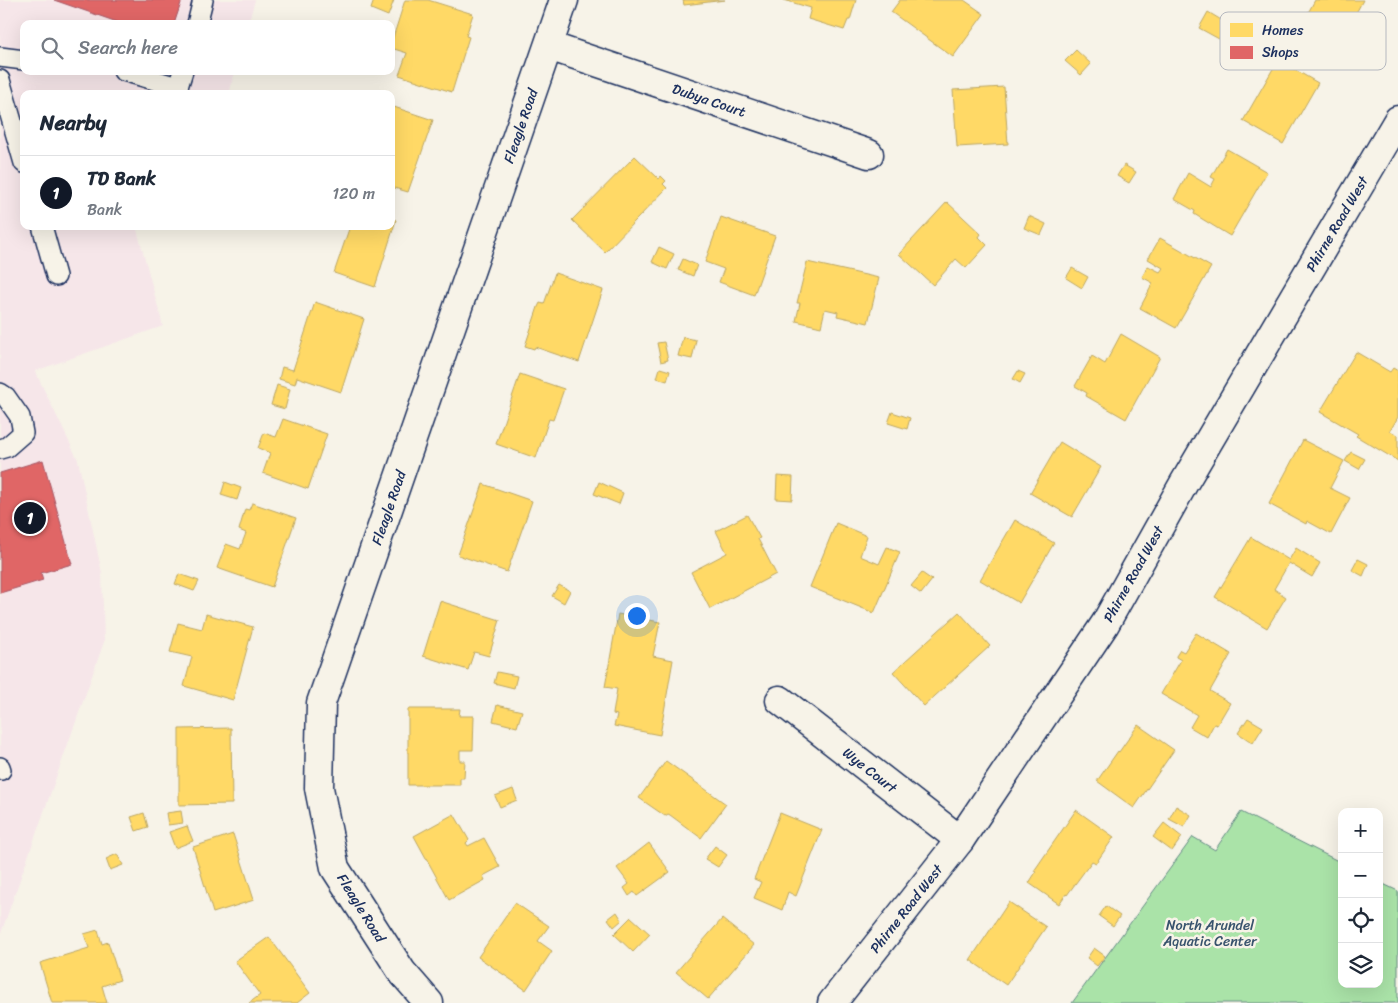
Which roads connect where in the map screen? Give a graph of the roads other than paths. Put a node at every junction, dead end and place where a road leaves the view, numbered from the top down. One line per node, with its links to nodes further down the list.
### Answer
1 (203, 0): 3 (lane)
2 (564, 0): 4 (street, Fleagle Road)
3 (198, 20)
4 (549, 46): 12 (street, Dubya Court); 19 (street, Fleagle Road)
5 (0, 57): 6 (lane)
6 (20, 60)
7 (137, 75): 8 (lane)
8 (182, 75)
9 (0, 80): 11 (lane)
10 (1397, 123): 18 (street, Phirne Road West)
11 (20, 149)
12 (869, 154)
13 (43, 230): 14 (lane)
14 (56, 276)
15 (0, 393): 16 (lane)
16 (0, 450)
17 (780, 700): 18 (street, Wye Court)
18 (960, 840): 20 (street, Phirne Road West)
19 (429, 1003)
20 (832, 1003)

